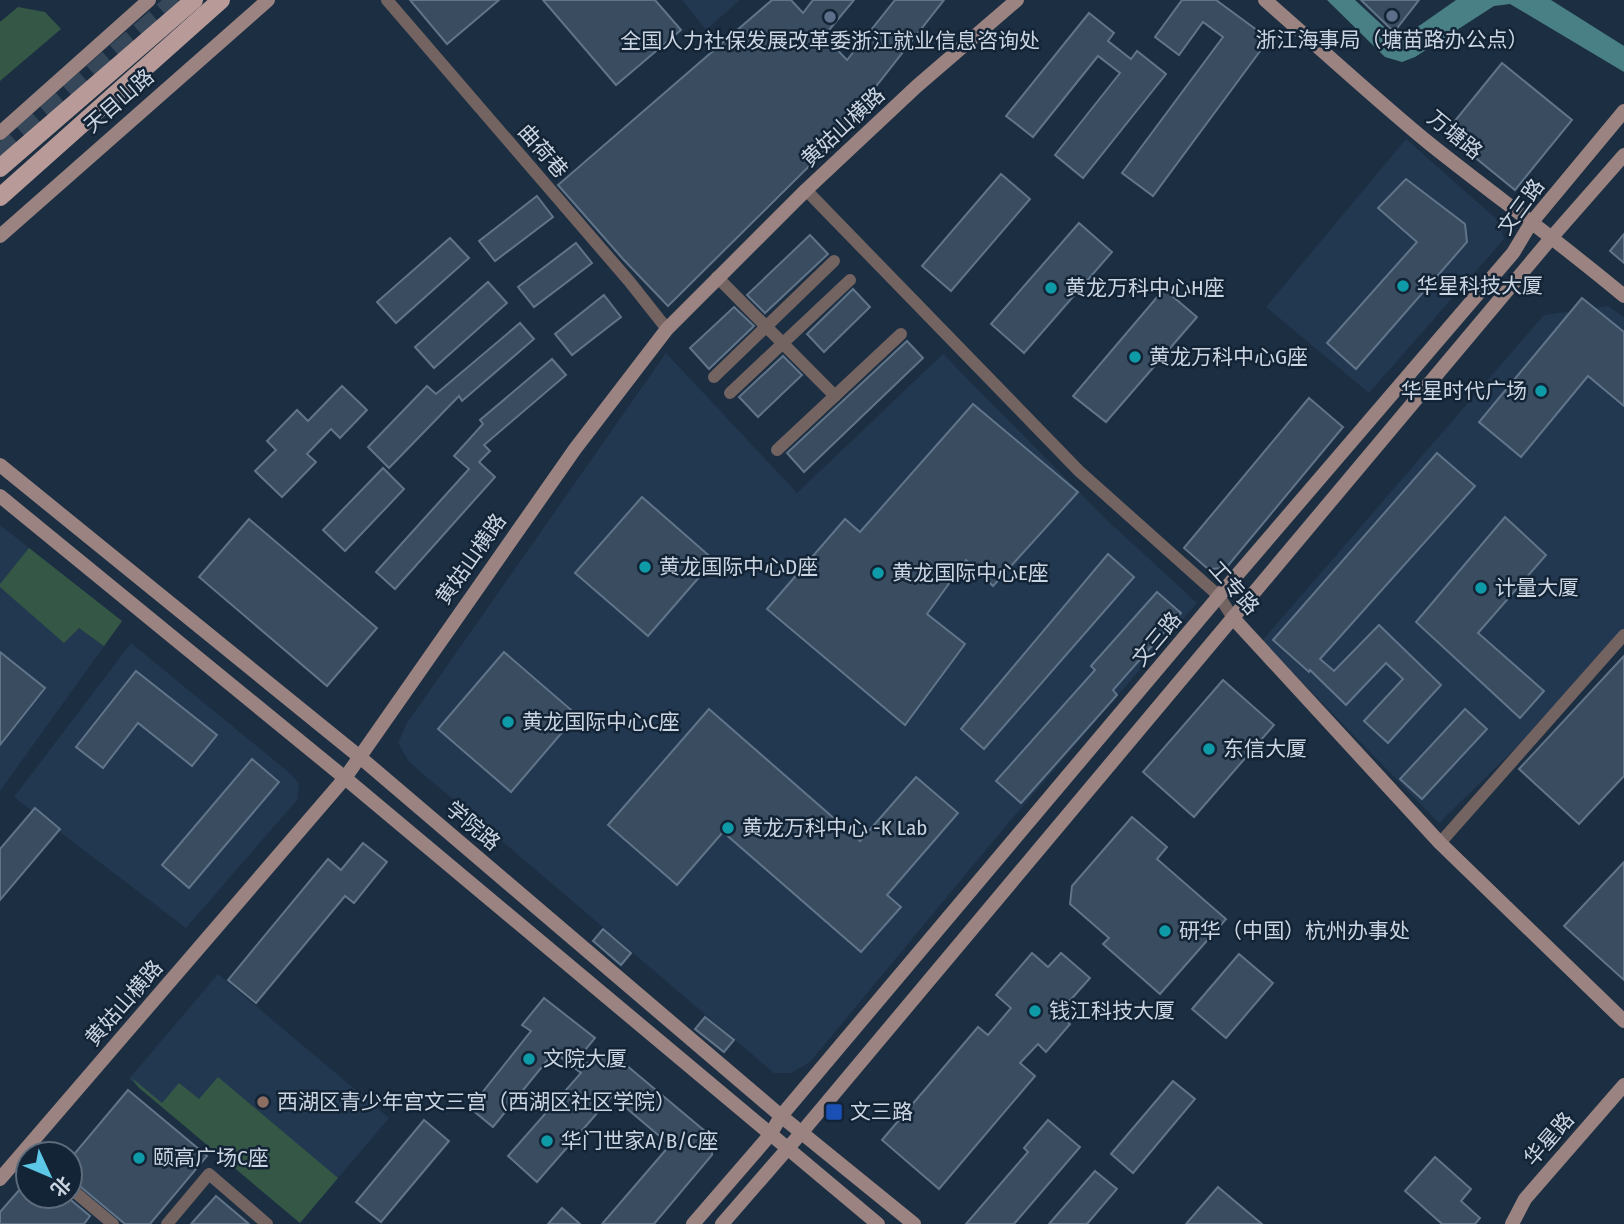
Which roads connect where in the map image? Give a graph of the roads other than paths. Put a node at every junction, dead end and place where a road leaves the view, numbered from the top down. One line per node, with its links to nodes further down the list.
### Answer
1 (149, 0): 9 (main road)
2 (194, 0): 11 (main road, 天目山路)
3 (221, 0): 13 (main road, 天目山路)
4 (268, 0): 15 (main road, 天目山路)
5 (387, 0): 22 (street, 曲荷巷)
6 (1017, 0): 12 (main road, 黄姑山横路)
7 (1265, 0): 14 (main road, 万塘路)
8 (1624, 111): 14 (main road, 文三路)
9 (0, 133)
10 (1624, 155): 16 (main road, 文三路)
11 (0, 168)
12 (806, 190): 18 (main road, 黄姑山横路); 31 (street, 工专路)
13 (0, 197)
14 (1531, 223): 16 (main road, 万塘路); 31 (main road, 文三路)
15 (0, 236)
16 (1552, 237): 20 (main road, 万塘路); 32 (main road, 文三路)
17 (834, 261): 21 (street)
18 (717, 277): 21 (street); 22 (main road, 黄姑山横路)
19 (850, 280): 24 (street)
20 (1624, 296)
21 (765, 327): 24 (street); 25 (street)
22 (667, 329): 34 (main road, 黄姑山横路)
23 (901, 334): 27 (street)
24 (784, 344): 26 (street); 27 (street)
25 (714, 377)
26 (730, 393)
27 (835, 396): 28 (street)
28 (777, 450)
29 (0, 465): 34 (main road, 学院路)
30 (0, 496): 35 (main road)
31 (1219, 596): 32 (street, 工专路); 39 (main road, 文三路)
32 (1233, 618): 36 (main road, 工专路); 40 (main road, 文三路)
33 (1624, 635): 36 (street)
34 (361, 758): 35 (main road, 黄姑山横路); 39 (main road, 学院路)
35 (345, 778): 41 (main road); 42 (main road, 黄姑山横路)
36 (1440, 843): 37 (main road, 工专路)
37 (1624, 1021)
38 (1624, 1085): 54 (main road, 华星路)
39 (781, 1116): 40 (main road, 学院路); 41 (main road, 文三路)
40 (803, 1132): 43 (main road, 文三路); 53 (main road, 学院路)
41 (770, 1135): 43 (main road); 50 (main road, 文三路)
42 (36, 1140)
43 (788, 1148): 51 (main road, 文三路); 52 (main road)
44 (14, 1164): 45 (main road, 黄姑山横路)
45 (0, 1179)
46 (84, 1200): 47 (street)
47 (113, 1224)
48 (167, 1224): 49 (street)
49 (267, 1224)
50 (693, 1224)
51 (722, 1224)
52 (878, 1224)
53 (914, 1224)
54 (1512, 1224)

